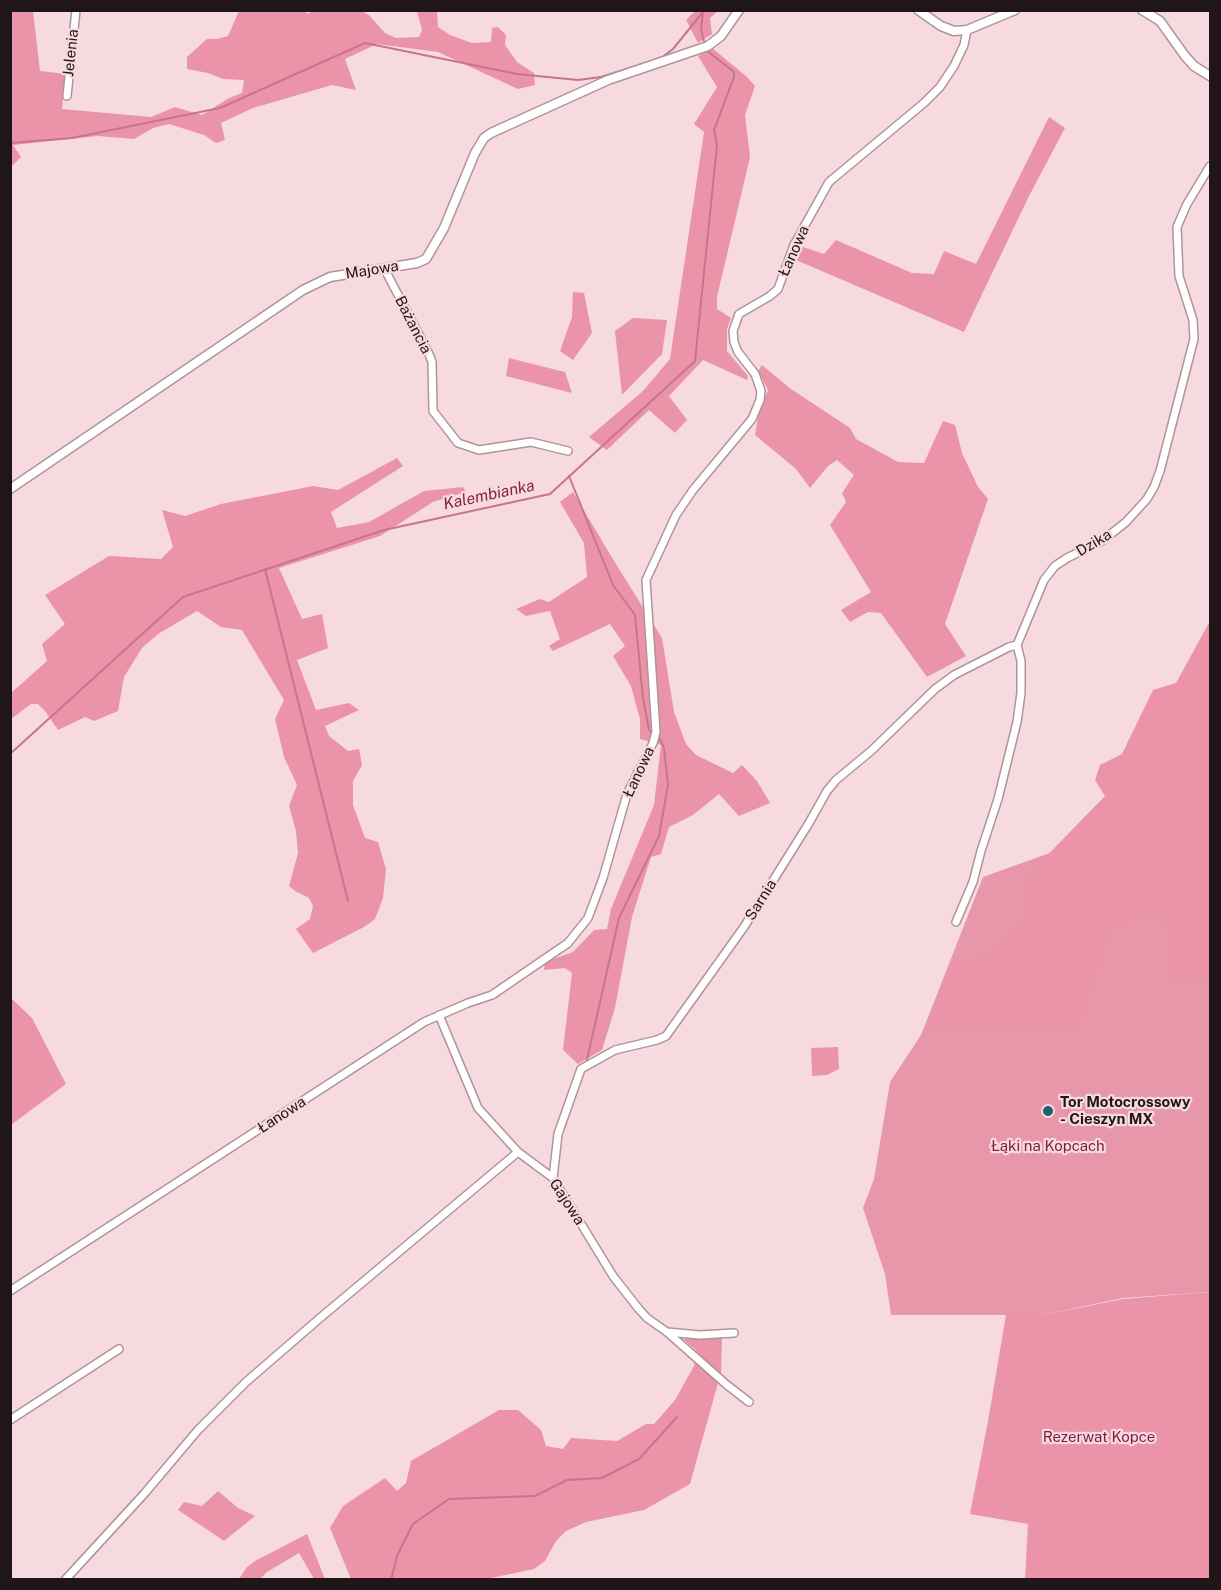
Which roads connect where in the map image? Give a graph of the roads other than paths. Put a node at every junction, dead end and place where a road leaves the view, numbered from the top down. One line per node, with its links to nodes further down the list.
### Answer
1 (76, 10): 8 (street, Jelenia)
2 (739, 10): 10 (street, Majowa)
3 (918, 10): 6 (street)
4 (1015, 10): 6 (street)
5 (1142, 10): 7 (street)
6 (967, 30): 15 (street, Łanowa)
7 (1210, 76)
8 (67, 96)
9 (1210, 166): 13 (street, Dzika)
10 (384, 268): 11 (street, Bażancia); 12 (street, Majowa)
11 (568, 451)
12 (10, 489)
13 (1017, 645): 14 (street); 17 (street, Sarnia)
14 (956, 922)
15 (439, 1015): 16 (street, Gajowa); 18 (street, Łanowa)
16 (518, 1152): 17 (street, Gajowa); 24 (street)
17 (554, 1178): 19 (street, Gajowa)
18 (10, 1291)
19 (667, 1332): 20 (street); 22 (street, Gajowa)
20 (734, 1333)
21 (119, 1349): 23 (street)
22 (749, 1402)
23 (10, 1420)
24 (65, 1580)

